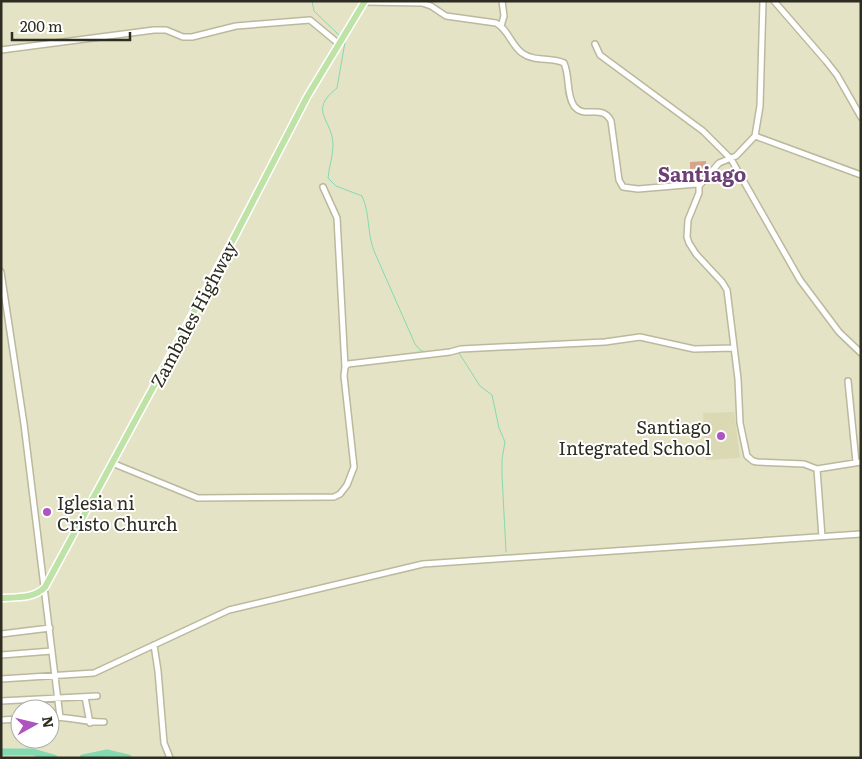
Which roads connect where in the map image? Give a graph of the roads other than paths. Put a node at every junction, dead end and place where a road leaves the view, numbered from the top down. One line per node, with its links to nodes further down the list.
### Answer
1 (502, 1): 5 (street)
2 (763, 1): 10 (street)
3 (774, 1): 9 (street)
4 (365, 2): 5 (street); 6 (main road, Zambales Highway)
5 (501, 26): 13 (street)
6 (341, 41): 8 (street); 21 (main road, Zambales Highway)
7 (595, 44): 11 (street)
8 (1, 50)
9 (861, 116)
10 (755, 136): 11 (street); 12 (street)
11 (731, 159): 13 (street); 17 (street)
12 (861, 175)
13 (699, 186): 16 (street)
14 (323, 187): 18 (street)
15 (1, 272): 25 (street)
16 (734, 348): 18 (street); 22 (street)
17 (861, 353)
18 (345, 367): 21 (street)
19 (848, 381): 20 (street)
20 (858, 462): 22 (street)
21 (112, 463): 25 (main road, Zambales Highway)
22 (816, 469): 24 (street)
23 (861, 534): 24 (street)
24 (822, 537): 29 (street)
25 (45, 587): 26 (main road); 27 (street)
26 (1, 598)
27 (50, 628): 28 (street); 30 (street)
28 (1, 634)
29 (154, 645): 32 (street); 41 (street)
30 (52, 650): 31 (street); 32 (street)
31 (1, 655)
32 (56, 676): 33 (street); 36 (street)
33 (1, 679)
34 (96, 696): 35 (street)
35 (85, 697): 36 (street); 40 (street)
36 (58, 698): 37 (street)
37 (1, 701)
38 (60, 717): 40 (street)
39 (104, 722): 40 (street)
40 (90, 723)
41 (170, 758)

